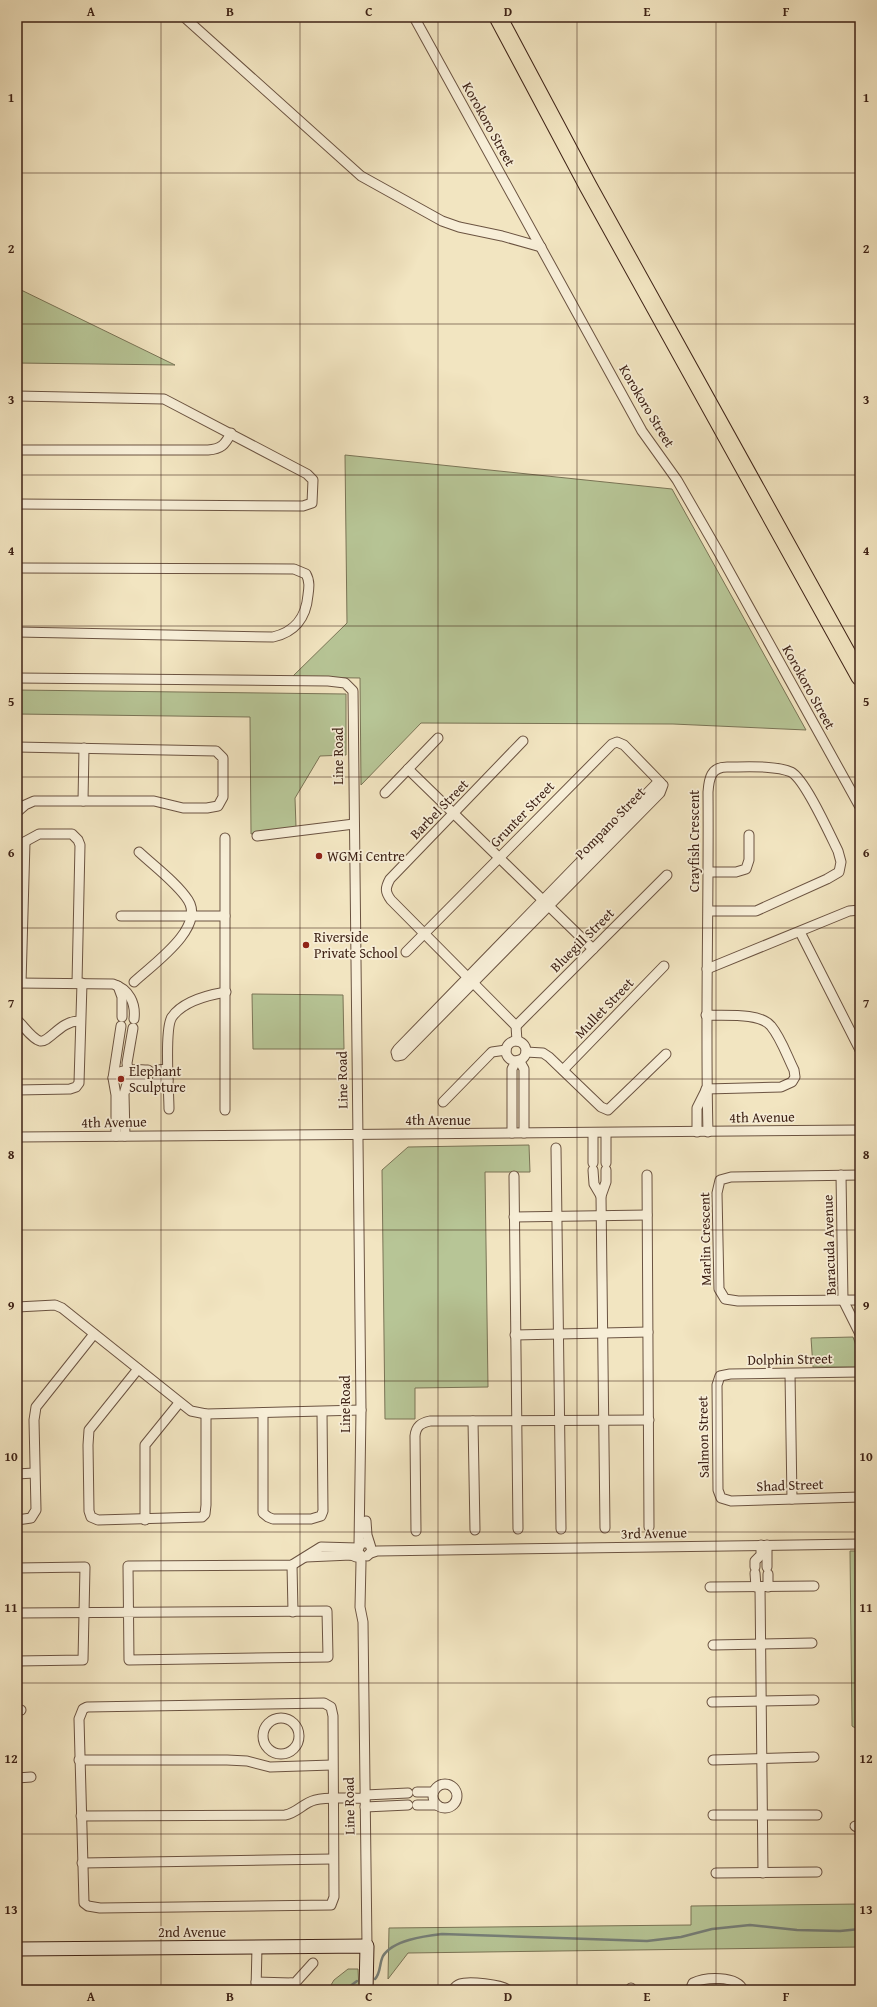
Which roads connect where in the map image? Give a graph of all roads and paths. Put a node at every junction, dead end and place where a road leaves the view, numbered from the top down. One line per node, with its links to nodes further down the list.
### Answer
1 (184, 17): 4 (street)
2 (414, 17): 4 (street, Korokoro Street)
3 (498, 17): 11 (highway)
4 (541, 247): 21 (street, Korokoro Street)
5 (17, 396): 6 (street)
6 (231, 433): 7 (street); 8 (street)
7 (17, 450)
8 (17, 504)
9 (17, 568): 10 (street)
10 (17, 632)
11 (860, 677)
12 (17, 678): 24 (street, Line Road)
13 (438, 738): 17 (street)
14 (523, 741): 23 (street, Barbel Street)
15 (17, 747): 16 (street)
16 (84, 748): 20 (street); 20 (street)
17 (408, 769): 19 (street); 23 (street)
18 (661, 783): 30 (street, Grunter Street); 33 (street, Pompano Street)
19 (385, 793)
20 (83, 801): 22 (street)
21 (860, 807)
22 (17, 812)
23 (454, 814): 30 (street); 40 (street, Barbel Street)
24 (354, 824): 26 (street); 78 (street, Line Road)
25 (749, 835): 31 (street)
26 (257, 836)
27 (225, 838): 38 (street)
28 (21, 844): 47 (street); 48 (street)
29 (139, 852): 37 (street)
30 (499, 857): 33 (street); 40 (street, Grunter Street)
31 (709, 872): 35 (street, Crayfish Crescent); 35 (street, Crayfish Crescent)
32 (666, 875): 41 (street, Bluegill Street)
33 (547, 902): 41 (street); 45 (street, Pompano Street)
34 (860, 910): 39 (street)
35 (708, 911): 44 (street, Crayfish Crescent)
36 (121, 916): 37 (street)
37 (192, 916): 38 (street); 46 (street)
38 (225, 916): 50 (street)
39 (800, 932): 44 (street); 58 (street)
40 (424, 934): 42 (street, Grunter Street); 45 (street, Barbel Street)
41 (593, 949): 54 (street, Bluegill Street)
42 (406, 952)
43 (664, 966): 64 (street, Mullet Street)
44 (707, 969): 51 (street, Crayfish Crescent)
45 (470, 980): 54 (street, Barbel Street); 55 (street, Pompano Street)
46 (134, 982)
47 (19, 983): 48 (street)
48 (79, 983): 49 (street); 53 (street)
49 (118, 986): 63 (street); 65 (street)
50 (226, 992): 62 (street); 72 (street)
51 (706, 1015): 68 (street, Crayfish Crescent); 68 (street)
52 (17, 1020): 53 (street)
53 (80, 1021): 69 (street)
54 (516, 1026): 56 (street)
55 (413, 1039)
56 (517, 1041): 57 (street); 59 (street)
57 (506, 1050): 61 (street); 70 (street)
58 (860, 1050)
59 (526, 1052): 61 (street); 64 (street)
60 (666, 1054): 64 (street)
61 (518, 1061): 76 (street); 77 (street)
62 (168, 1069): 63 (street); 66 (street)
63 (128, 1070): 65 (street); 67 (street)
64 (564, 1070)
65 (113, 1078): 81 (street)
66 (168, 1080): 67 (street); 71 (street)
67 (127, 1086): 81 (street)
68 (706, 1089): 74 (street); 75 (street, Crayfish Crescent)
69 (17, 1090)
70 (443, 1102)
71 (169, 1109)
72 (225, 1110)
73 (860, 1130): 75 (street, 4th Avenue)
74 (697, 1132): 75 (street, 4th Avenue); 80 (street, 4th Avenue)
75 (708, 1132)
76 (512, 1133): 77 (street, 4th Avenue); 78 (street, 4th Avenue)
77 (524, 1133): 79 (street, 4th Avenue)
78 (359, 1134): 81 (street, 4th Avenue); 107 (street, Line Road)
79 (593, 1134): 80 (street, 4th Avenue); 88 (street)
80 (606, 1134): 88 (street)
81 (120, 1136): 82 (street, 4th Avenue)
82 (17, 1137)
83 (556, 1148): 91 (street)
84 (647, 1175): 90 (street)
85 (841, 1175): 86 (street); 93 (street, Baracuda Avenue); 93 (street, Marlin Crescent)
86 (860, 1175)
87 (514, 1176): 92 (street)
88 (601, 1196): 89 (street)
89 (601, 1215): 90 (street); 91 (street); 97 (street)
90 (647, 1215): 96 (street)
91 (557, 1216): 92 (street); 99 (street)
92 (514, 1217): 101 (street)
93 (843, 1300): 94 (street); 100 (street, Baracuda Avenue)
94 (860, 1300)
95 (17, 1306): 98 (street)
96 (648, 1332): 97 (street); 114 (street)
97 (603, 1333): 99 (street); 113 (street)
98 (94, 1334): 102 (street); 116 (street)
99 (559, 1334): 101 (street); 112 (street)
100 (860, 1334)
101 (516, 1335): 111 (street)
102 (138, 1369): 106 (street); 122 (street)
103 (860, 1372): 104 (street, Dolphin Street)
104 (790, 1374): 105 (street, Dolphin Street); 120 (street)
105 (720, 1376): 119 (street, Salmon Street)
106 (179, 1403): 110 (street); 122 (street)
107 (361, 1410): 108 (street); 131 (street, Line Road)
108 (322, 1412): 109 (street); 109 (street)
109 (263, 1413): 110 (street)
110 (206, 1414): 122 (street)
111 (517, 1420): 112 (street); 115 (street); 125 (street)
112 (560, 1420): 113 (street); 126 (street)
113 (604, 1420): 114 (street); 124 (street)
114 (649, 1420): 123 (street)
115 (473, 1421): 127 (street); 128 (street)
116 (34, 1473): 117 (street); 121 (street)
117 (17, 1474)
118 (860, 1497): 120 (street, Shad Street)
119 (722, 1498): 120 (street, Shad Street)
120 (792, 1498)
121 (17, 1520)
122 (145, 1520)
123 (650, 1527)
124 (605, 1528)
125 (518, 1529)
126 (561, 1529)
127 (474, 1530)
128 (416, 1531)
129 (860, 1544): 130 (street, 3rd Avenue)
130 (764, 1545): 131 (street, 3rd Avenue); 136 (street); 136 (street)
131 (363, 1551): 132 (street, 3rd Avenue); 161 (street, Line Road)
132 (292, 1565): 137 (street); 138 (street)
133 (17, 1568): 140 (street)
134 (814, 1586): 136 (street)
135 (710, 1587): 136 (street)
136 (761, 1587): 142 (street)
137 (129, 1612): 138 (street); 138 (street); 140 (street)
138 (293, 1612)
139 (17, 1613): 140 (street)
140 (84, 1613): 144 (street)
141 (812, 1643): 142 (street)
142 (761, 1644): 143 (street); 146 (street)
143 (713, 1645)
144 (17, 1661)
145 (814, 1700): 146 (street)
146 (762, 1701): 147 (street); 152 (street)
147 (712, 1702)
148 (281, 1704): 149 (street); 153 (street); 155 (street)
149 (280, 1718): 150 (street); 150 (street)
150 (284, 1754): 156 (street)
151 (814, 1757): 152 (street)
152 (762, 1759): 154 (street); 164 (street)
153 (79, 1760): 156 (street); 166 (street)
154 (713, 1760)
155 (332, 1765): 156 (street); 160 (street)
156 (283, 1766)
157 (31, 1777): 158 (street)
158 (17, 1778)
159 (434, 1792): 161 (street); 162 (street); 162 (street)
160 (332, 1799): 161 (street); 166 (street); 167 (street)
161 (365, 1800): 162 (street); 172 (street, Line Road)
162 (437, 1805)
163 (713, 1815): 164 (street)
164 (762, 1815): 165 (street); 171 (street)
165 (817, 1815)
166 (82, 1816): 168 (street)
167 (332, 1859): 168 (street); 168 (street)
168 (82, 1863)
169 (817, 1872): 171 (street)
170 (716, 1873): 171 (street)
171 (764, 1873)
172 (367, 1946): 173 (street, 2nd Avenue); 178 (street, Line Road)
173 (257, 1947): 174 (street, 2nd Avenue); 176 (street)
174 (17, 1949)
175 (313, 1963): 177 (street)
176 (256, 1986): 177 (street)
177 (291, 1986)
178 (366, 1989)
179 (453, 1990): 180 (street)
180 (508, 1990)
181 (690, 1990): 182 (street)
182 (743, 1990)

